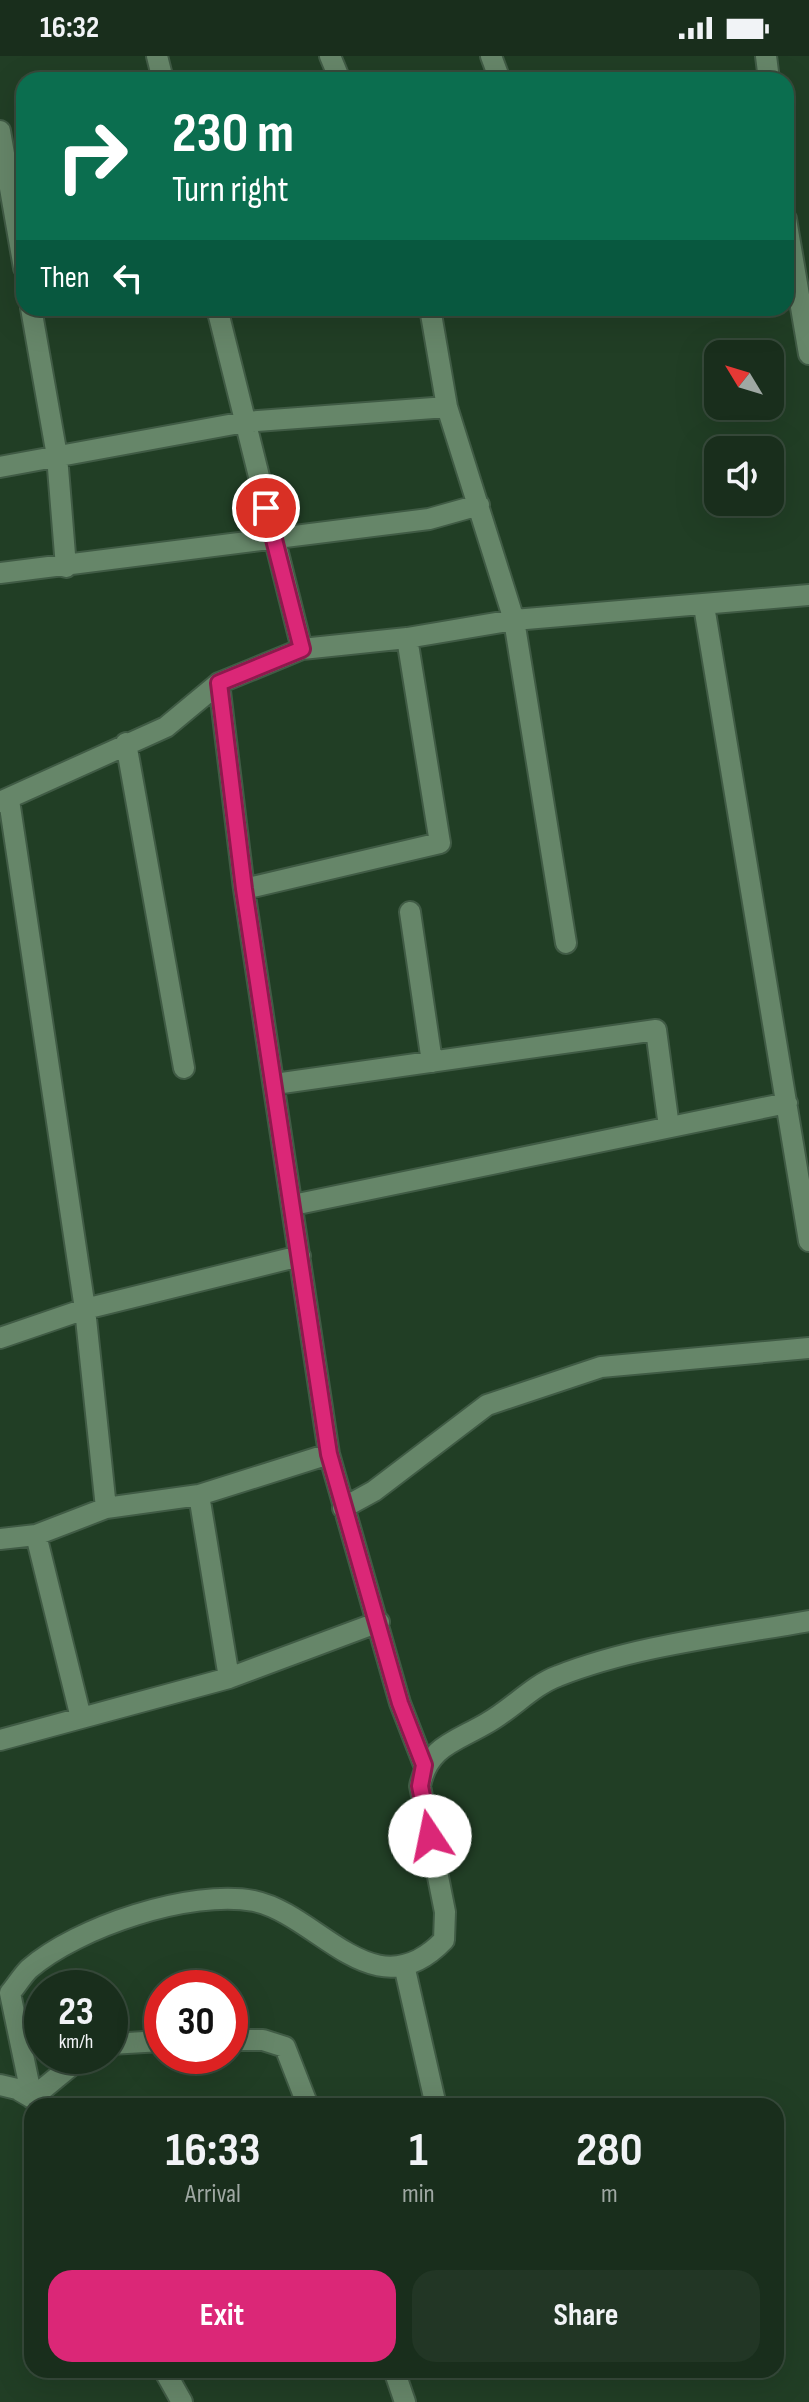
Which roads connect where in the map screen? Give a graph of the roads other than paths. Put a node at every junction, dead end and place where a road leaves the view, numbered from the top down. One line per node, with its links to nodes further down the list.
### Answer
1 (0, 131): 2 (street)
2 (16, 222)
3 (794, 266): 7 (street)
4 (32, 316): 10 (street)
5 (219, 316): 9 (street)
6 (431, 316): 8 (street)
7 (809, 354)
8 (447, 407): 9 (street); 12 (street)
9 (245, 422): 10 (street); 13 (street)
10 (57, 456): 11 (street); 14 (street)
11 (0, 467)
12 (479, 505): 13 (street); 18 (street)
13 (273, 537): 14 (street); 20 (street)
14 (66, 567): 15 (street)
15 (0, 573)
16 (809, 595): 17 (street)
17 (704, 606): 18 (street); 30 (street)
18 (514, 620): 19 (street); 26 (street)
19 (407, 638): 20 (street); 24 (street)
20 (302, 649): 21 (street)
21 (219, 683): 22 (street); 24 (street)
22 (126, 743): 23 (street); 28 (street)
23 (5, 801): 35 (street)
24 (244, 889): 29 (street)
25 (410, 912): 27 (street)
26 (566, 943)
27 (432, 1062): 29 (street); 31 (street)
28 (184, 1068)
29 (275, 1084): 32 (street)
30 (787, 1103): 31 (street); 33 (street)
31 (669, 1127): 32 (street)
32 (293, 1205): 34 (street)
33 (809, 1241)
34 (300, 1256): 35 (street); 38 (street)
35 (85, 1309): 36 (street); 40 (street)
36 (0, 1338)
37 (809, 1348): 41 (street)
38 (329, 1454): 39 (street); 41 (street)
39 (199, 1495): 40 (street); 46 (street)
40 (106, 1508): 42 (street)
41 (343, 1508): 45 (street)
42 (36, 1535): 43 (street); 47 (street)
43 (0, 1539)
44 (809, 1621): 49 (street)
45 (379, 1622): 46 (street); 49 (street)
46 (229, 1678): 47 (street)
47 (81, 1718): 48 (street)
48 (0, 1740)
49 (424, 1765): 50 (street)
50 (404, 1965): 55 (street); 58 (street)
51 (248, 2040): 57 (street)
52 (66, 2074): 56 (street)
53 (0, 2085): 54 (street)
54 (32, 2098)
55 (38, 2098)
56 (43, 2098)
57 (305, 2098)
58 (434, 2098)
59 (168, 2378): 61 (street)
60 (397, 2378): 62 (street)
61 (182, 2402)
62 (405, 2402)

